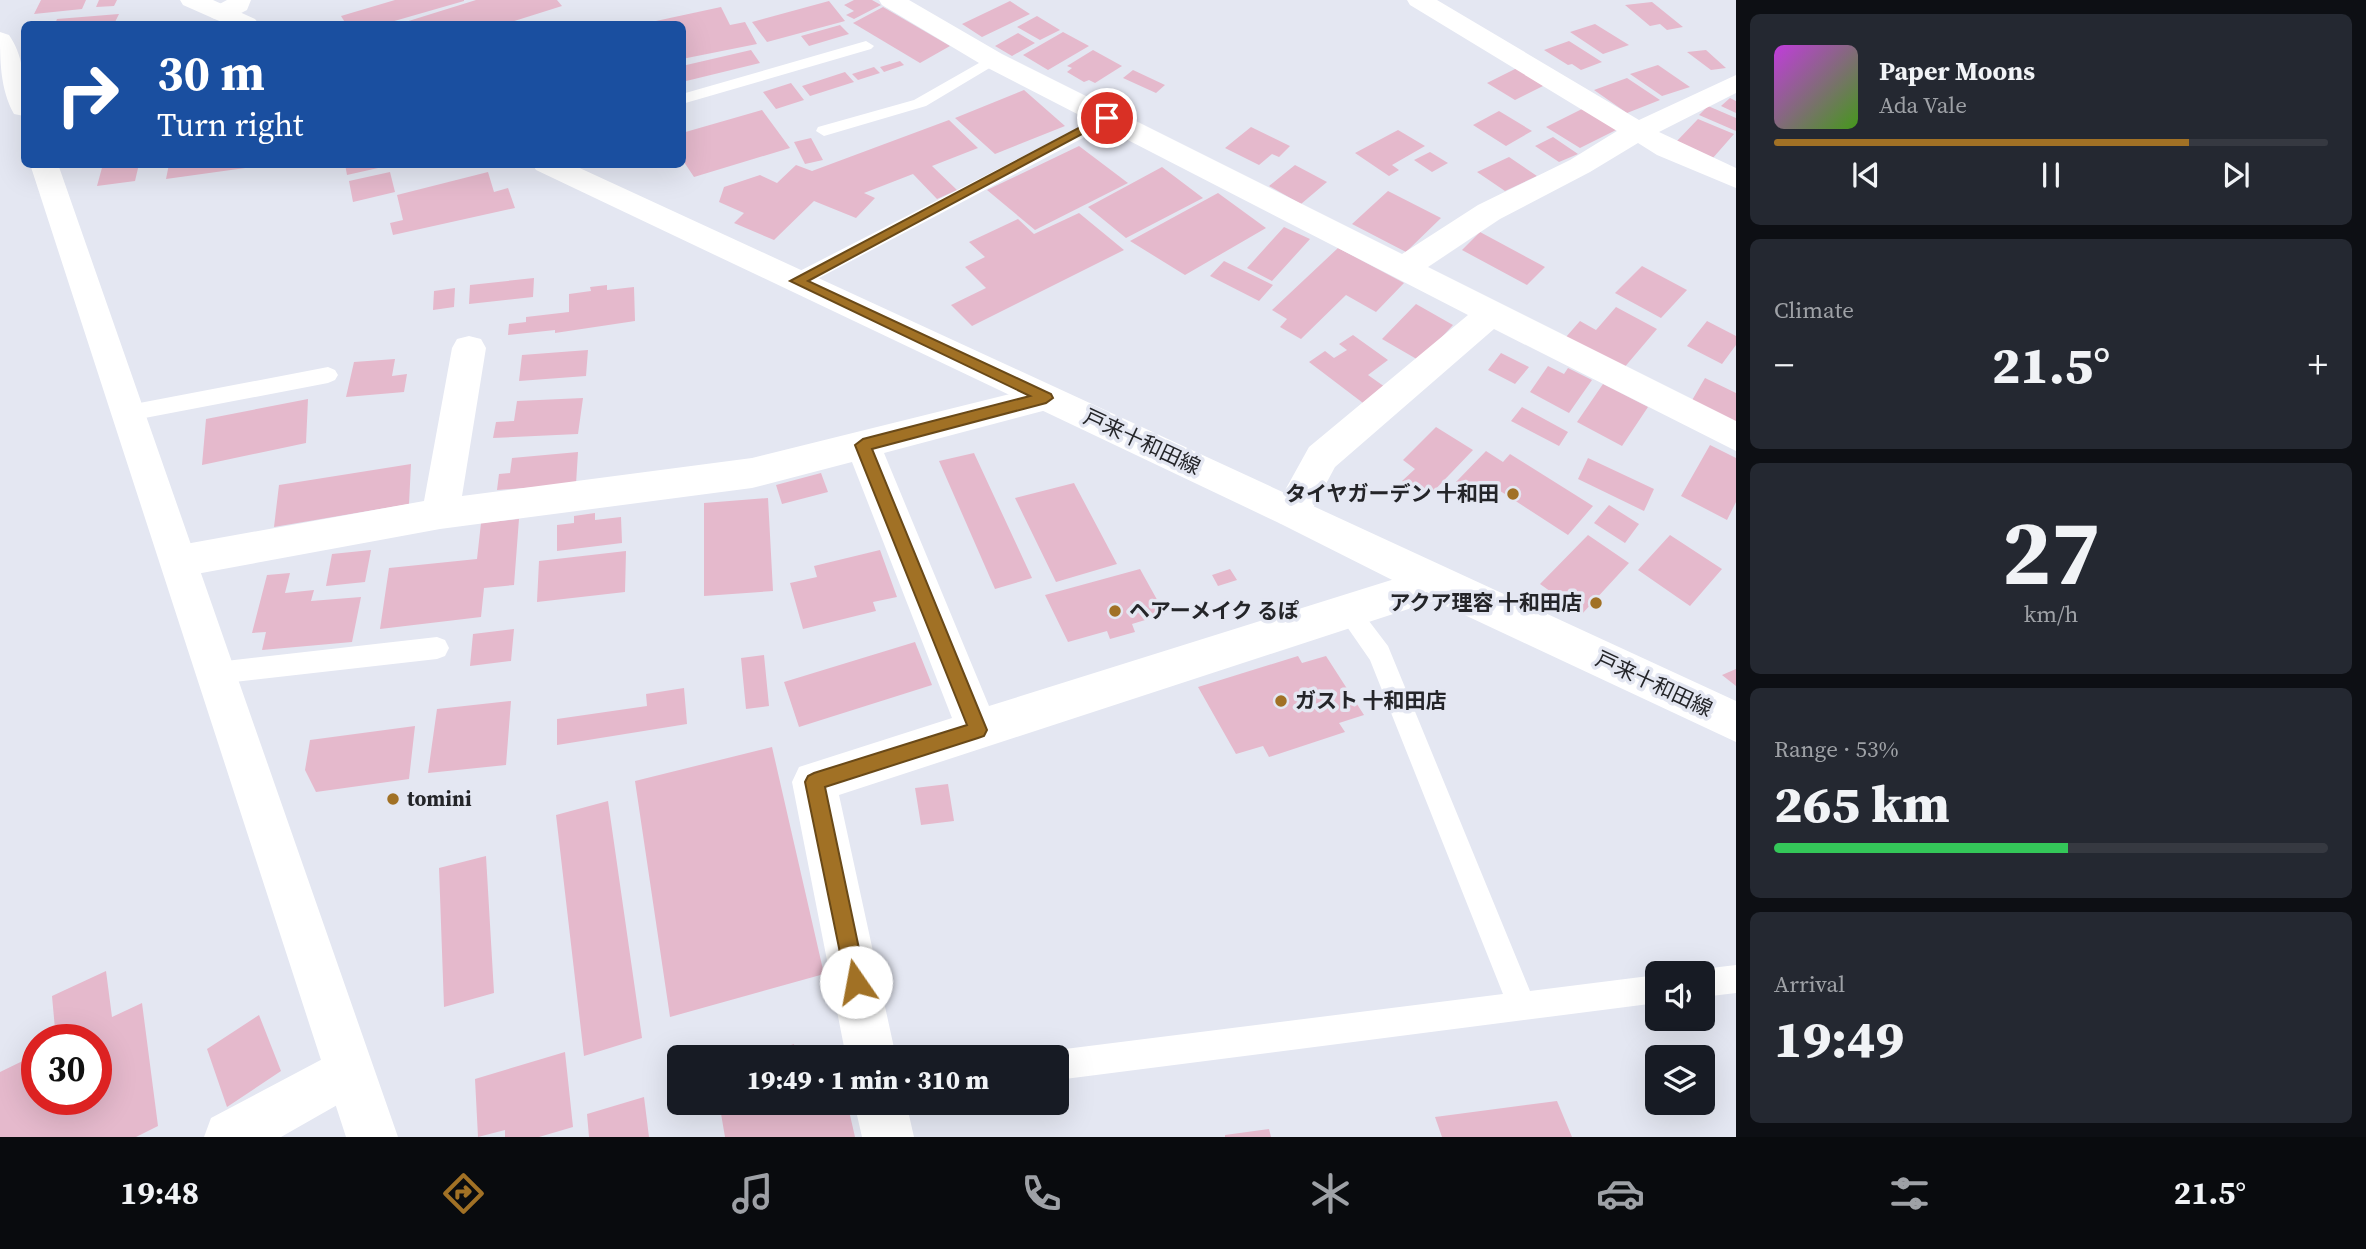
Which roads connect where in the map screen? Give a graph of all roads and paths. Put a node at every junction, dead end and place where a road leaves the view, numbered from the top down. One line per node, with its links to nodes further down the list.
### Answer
1 (192, 0): 4 (street)
2 (891, 0): 7 (street)
3 (1419, 0): 13 (street)
4 (239, 8)
5 (866, 46): 9 (lane)
6 (2, 53): 10 (street)
7 (993, 60): 11 (street); 12 (lane)
8 (1736, 83): 13 (street)
9 (686, 98)
10 (21, 100)
11 (1107, 118): 17 (street); 18 (lane)
12 (824, 131)
13 (1638, 131): 16 (street); 17 (street)
14 (45, 168): 23 (street)
15 (555, 168): 18 (street, 戸来十和田線)
16 (1736, 179)
17 (1402, 270): 19 (street)
18 (797, 281): 22 (street, 戸来十和田線)
19 (1491, 313): 24 (street); 26 (street)
20 (469, 348): 27 (street)
21 (328, 375): 23 (lane)
22 (1046, 398): 25 (street); 26 (street, 戸来十和田線)
23 (129, 414): 28 (street)
24 (1736, 437)
25 (863, 445): 27 (street); 34 (street)
26 (1292, 512): 29 (street, 戸来十和田線)
27 (440, 514): 28 (street)
28 (180, 561): 32 (street)
29 (1436, 583): 30 (street); 33 (street, 戸来十和田線)
30 (1348, 611): 34 (street); 38 (lane)
31 (437, 648): 32 (lane)
32 (217, 673): 41 (street)
33 (1736, 722)
34 (978, 730): 39 (street)
35 (1736, 979): 36 (lane)
36 (1715, 982)
37 (1645, 991): 38 (lane)
38 (1522, 1006): 40 (lane)
39 (869, 1045)
40 (1069, 1063)
41 (349, 1070): 43 (street); 44 (street)
42 (883, 1115): 45 (street)
43 (230, 1137)
44 (372, 1137)
45 (888, 1137)

